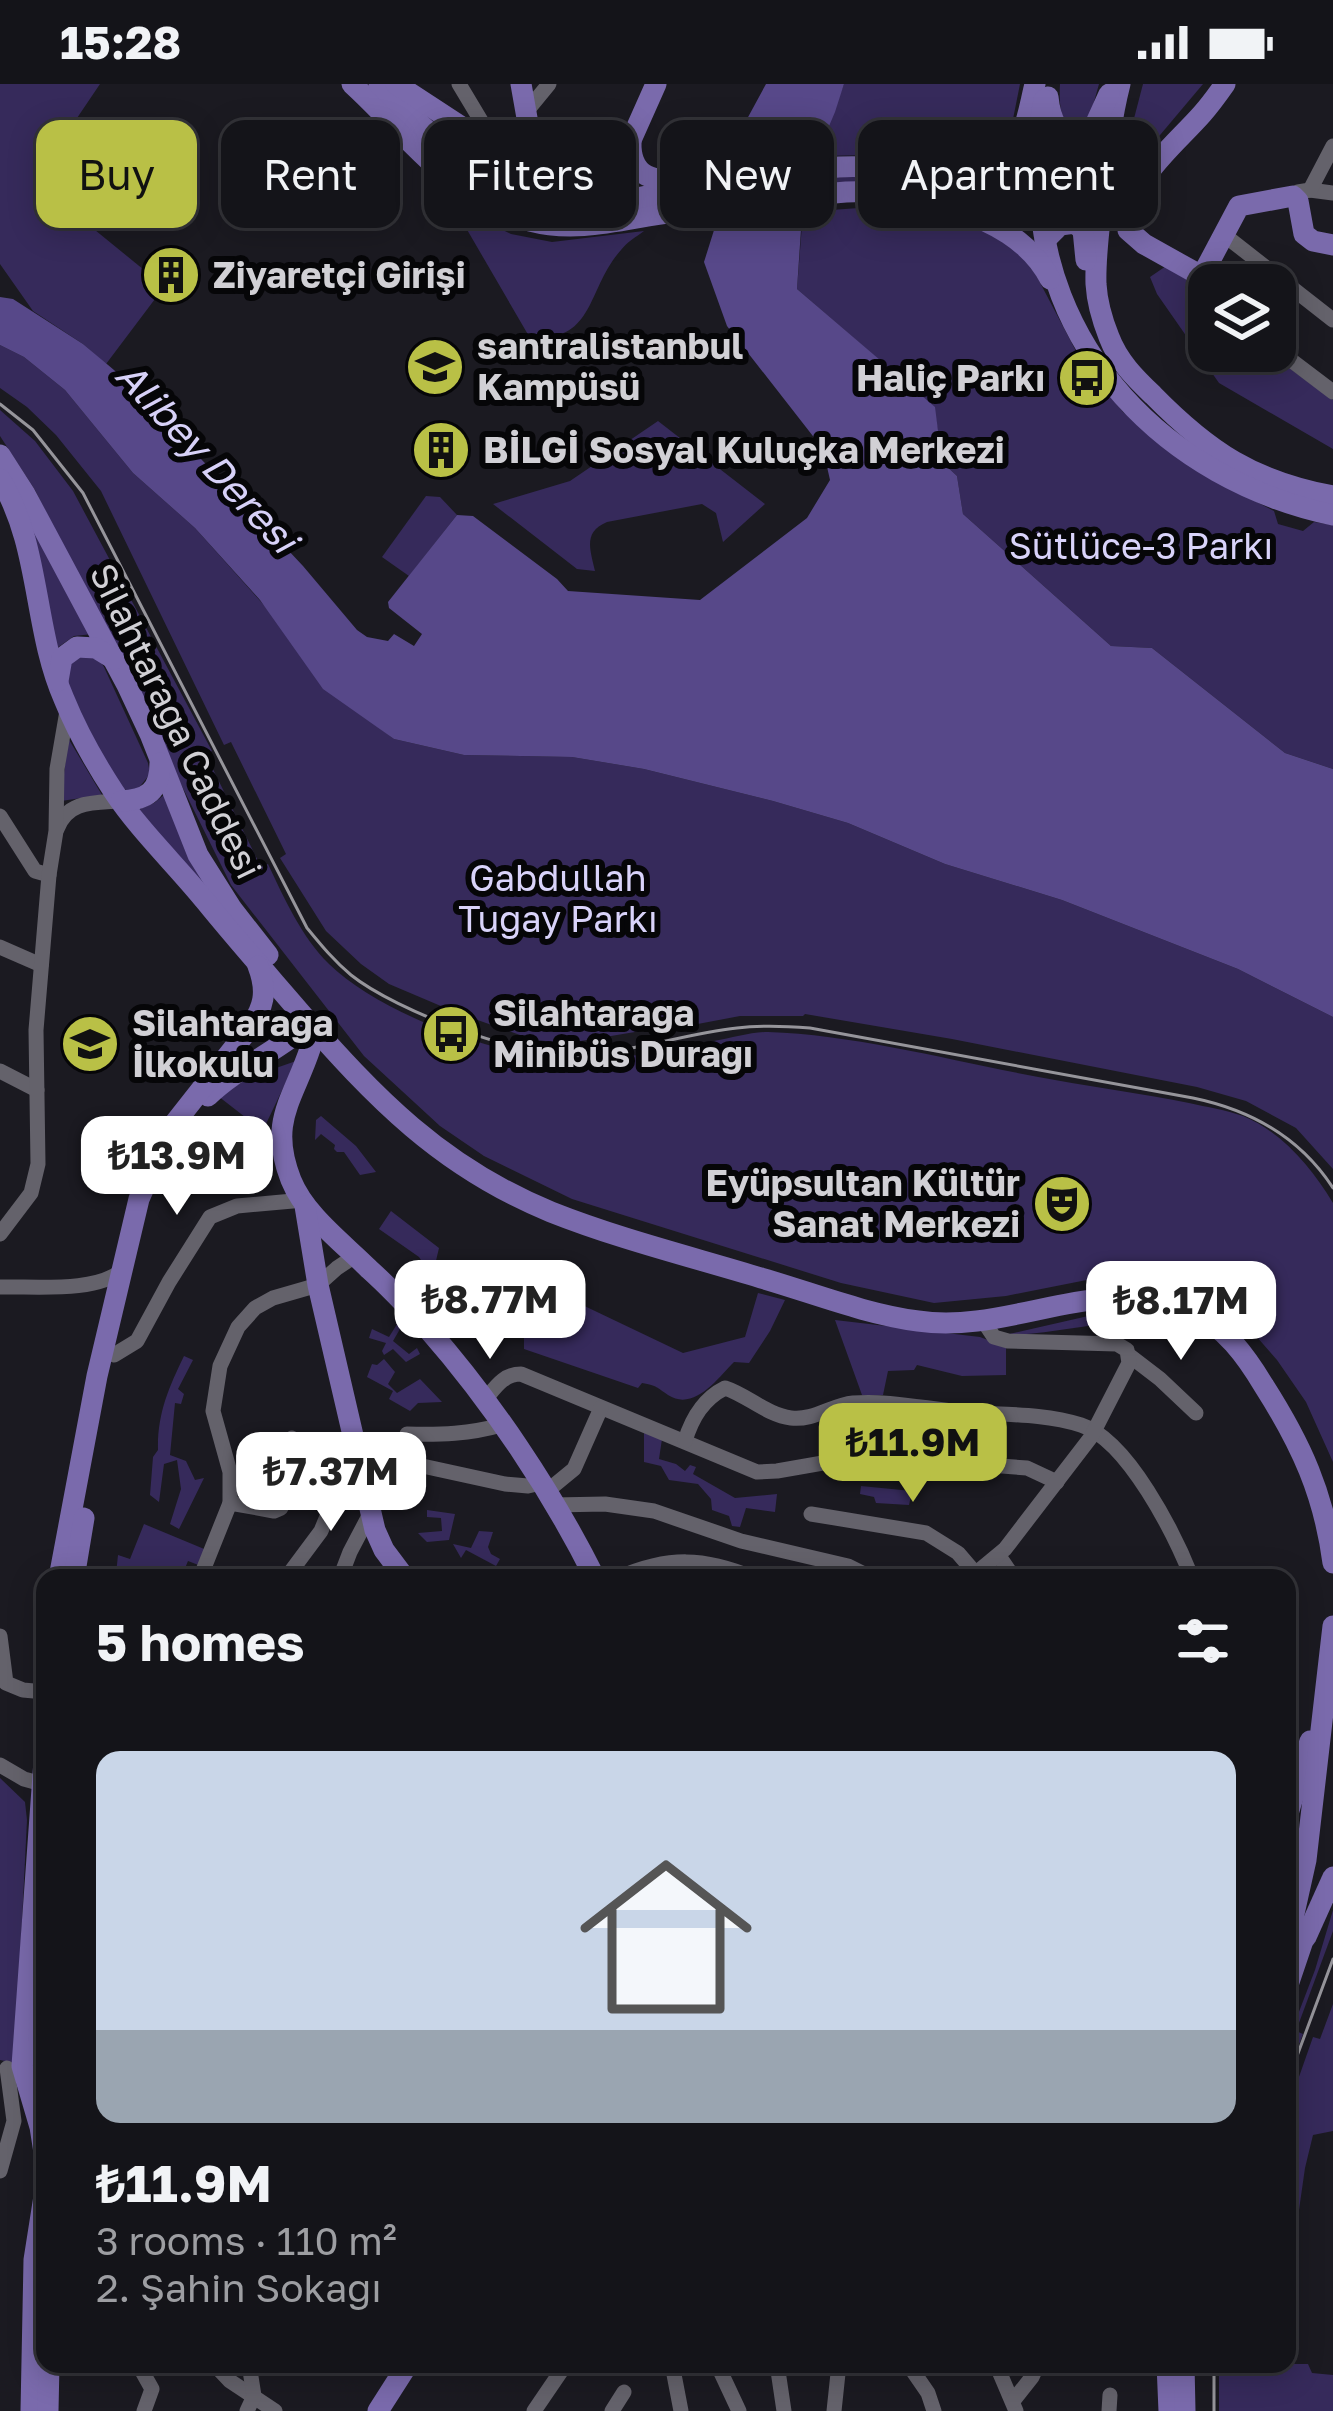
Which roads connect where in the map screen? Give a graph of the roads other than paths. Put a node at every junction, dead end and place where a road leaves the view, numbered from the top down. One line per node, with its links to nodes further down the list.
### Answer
1 (396, 84): 12 (main road)
2 (459, 84): 13 (street)
3 (521, 84): 11 (main road)
4 (549, 84): 11 (street)
5 (656, 84): 18 (main road)
6 (1035, 84): 21 (main road)
7 (1047, 84): 8 (main road); 15 (main road)
8 (1117, 84): 16 (main road)
9 (1226, 84): 20 (main road)
10 (365, 86): 17 (main road); 22 (main road)
11 (526, 112): 14 (main road)
12 (451, 120)
13 (481, 120)
14 (527, 120)
15 (1041, 120)
16 (1112, 120)
17 (424, 129)
18 (636, 130)
19 (1333, 146): 23 (street)
20 (1158, 162)
21 (834, 169)
22 (858, 193)
23 (1302, 193): 24 (street); 29 (main road); 31 (main road)
24 (1333, 193)
25 (1000, 228): 35 (main road)
26 (1043, 228): 30 (main road)
27 (1100, 228): 34 (main road)
28 (1128, 228): 33 (main road)
29 (1223, 234): 32 (main road); 36 (street)
30 (1045, 240): 34 (main road); 35 (main road)
31 (1333, 245)
32 (1208, 264)
33 (1188, 269)
34 (1096, 289): 41 (main road)
35 (1068, 311): 42 (main road)
36 (1333, 320)
37 (1296, 364): 38 (street)
38 (1333, 392)
39 (0, 455): 43 (main road, Silahtarağa Caddesi)
40 (0, 479): 44 (main road, Silahtarağa Caddesi)
41 (1333, 496)
42 (1333, 515)
43 (115, 659): 44 (main road); 46 (main road, Silahtarağa Caddesi)
44 (58, 685): 45 (main road, Silahtarağa Caddesi)
45 (68, 708): 47 (main road, Silahtarağa Caddesi); 49 (street)
46 (160, 763): 47 (main road); 54 (main road, Silahtarağa Caddesi)
47 (121, 801): 49 (street); 52 (main road, Silahtarağa Caddesi)
48 (0, 816): 50 (street)
49 (56, 832): 50 (street)
50 (49, 875): 53 (street)
51 (0, 947): 53 (street)
52 (256, 961): 54 (main road, Silahtarağa Caddesi); 55 (main road)
53 (41, 965): 59 (street)
54 (312, 1015): 56 (main road, Silahtarağa Caddesi); 57 (main road); 82 (main road, Silahtarağa Caddesi)
55 (248, 1030): 57 (main road); 63 (main road)
56 (321, 1049): 57 (main road); 60 (main road); 68 (main road, Silahtarağa Caddesi)
57 (269, 1054): 69 (main road)
58 (0, 1071): 59 (street)
59 (37, 1090): 61 (street)
60 (304, 1200): 62 (main road); 65 (main road); 69 (street)
61 (0, 1234)
62 (356, 1256): 65 (street); 71 (main road)
63 (122, 1270): 64 (street); 67 (main road)
64 (97, 1284): 66 (street); 67 (street)
65 (318, 1285): 79 (main road); 83 (street)
66 (0, 1287)
67 (115, 1302): 88 (main road)
68 (984, 1322): 70 (street); 87 (main road, Silahtarağa Caddesi)
69 (114, 1355): 89 (main road)
70 (1130, 1356): 73 (street); 75 (street)
71 (484, 1401): 72 (street); 74 (main road)
72 (601, 1408): 78 (street); 81 (street)
73 (1196, 1413)
74 (501, 1425): 76 (street); 81 (main road)
75 (1095, 1430): 78 (street); 80 (street); 101 (street)
76 (407, 1434)
77 (292, 1438): 83 (street)
78 (686, 1441): 80 (street)
79 (361, 1470): 81 (street); 84 (main road); 91 (street)
80 (1057, 1482): 86 (street)
81 (547, 1493): 94 (main road); 97 (street)
82 (1333, 1495)
83 (230, 1503): 90 (street)
84 (371, 1512): 92 (street); 93 (main road)
85 (811, 1514): 98 (street)
86 (999, 1556): 99 (street); 100 (street)
87 (1333, 1562)
88 (61, 1569)
89 (76, 1569)
90 (204, 1569)
91 (293, 1569)
92 (344, 1569)
93 (398, 1569)
94 (590, 1569)
95 (649, 1569): 96 (street)
96 (724, 1569)
97 (854, 1569)
98 (968, 1569)
99 (982, 1569)
100 (1008, 1569)
101 (1188, 1569)
102 (1333, 1626): 105 (main road)
103 (0, 1636): 104 (street)
104 (36, 1691)
105 (1326, 1696): 109 (main road); 110 (main road)
106 (1333, 1749): 110 (main road)
107 (0, 1765): 108 (street)
108 (36, 1782)
109 (1296, 1786)
110 (1325, 1799): 111 (main road); 114 (main road); 115 (main road)
111 (1296, 1807)
112 (36, 1851): 117 (main road)
113 (1333, 1877): 116 (main road)
114 (1296, 1911)
115 (1296, 1942)
116 (1296, 1942)
117 (10, 2067): 118 (street); 119 (main road)
118 (6, 2106): 120 (street)
119 (36, 2120)
120 (0, 2171)
121 (36, 2247): 139 (main road)
122 (50, 2373): 140 (main road)
123 (143, 2373): 141 (street)
124 (222, 2373): 137 (street)
125 (249, 2373): 137 (street)
126 (402, 2373): 143 (main road)
127 (560, 2373): 144 (street)
128 (674, 2373): 145 (street)
129 (721, 2373): 146 (street)
130 (778, 2373): 147 (street)
131 (838, 2373): 148 (street)
132 (914, 2373): 149 (street)
133 (1000, 2373): 138 (street)
134 (1034, 2373): 138 (street)
135 (1167, 2373): 150 (main road)
136 (1184, 2373): 151 (main road)
137 (250, 2404): 142 (street)
138 (1015, 2406)
139 (31, 2411)
140 (48, 2411)
141 (144, 2411)
142 (275, 2411)
143 (378, 2411)
144 (534, 2411)
145 (681, 2411)
146 (739, 2411)
147 (784, 2411)
148 (834, 2411)
149 (934, 2411)
150 (1169, 2411)
151 (1185, 2411)

